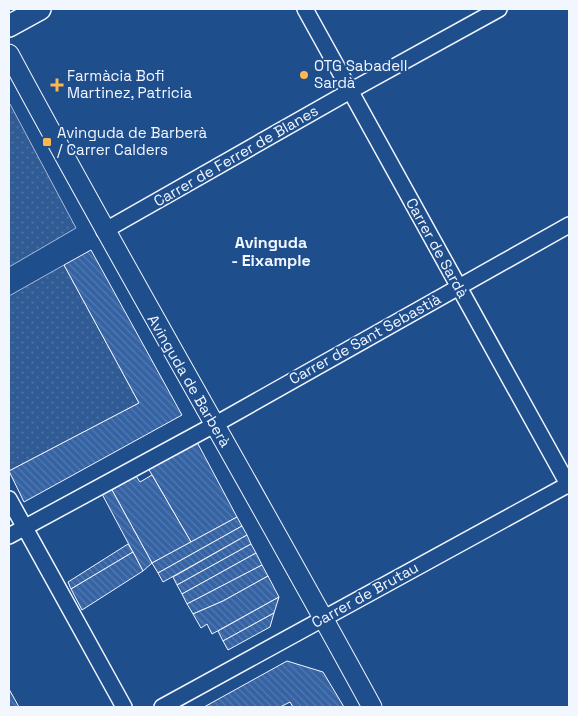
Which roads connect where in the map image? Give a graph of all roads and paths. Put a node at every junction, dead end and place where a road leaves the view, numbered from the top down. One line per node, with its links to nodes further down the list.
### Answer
1 (40, 9): 4 (main road)
2 (306, 9): 6 (street, Carrer de Sardà)
3 (499, 9): 6 (street, Carrer de Ferrer de Blanes)
4 (9, 26)
5 (9, 54): 8 (street, Avinguda de Barberà)
6 (352, 90): 8 (street, Carrer de Ferrer de Blanes); 9 (street, Carrer de Sardà)
7 (569, 225): 9 (street, Carrer de Sant Sebastià)
8 (104, 231): 10 (street, Avinguda de Barberà)
9 (458, 287): 10 (street, Carrer de Sant Sebastià); 11 (street, Carrer de Sardà)
10 (214, 424): 13 (street, Carrer de Sant Sebastià); 15 (street, Avinguda de Barberà)
11 (569, 485): 15 (street, Carrer de Brutau)
12 (9, 499): 13 (street)
13 (23, 528): 14 (street, Carrer de Sant Sebastià); 16 (street)
14 (9, 536)
15 (323, 618): 17 (street, Carrer de Brutau); 18 (street, Avinguda de Barberà)
16 (124, 707)
17 (162, 707)
18 (372, 707)

